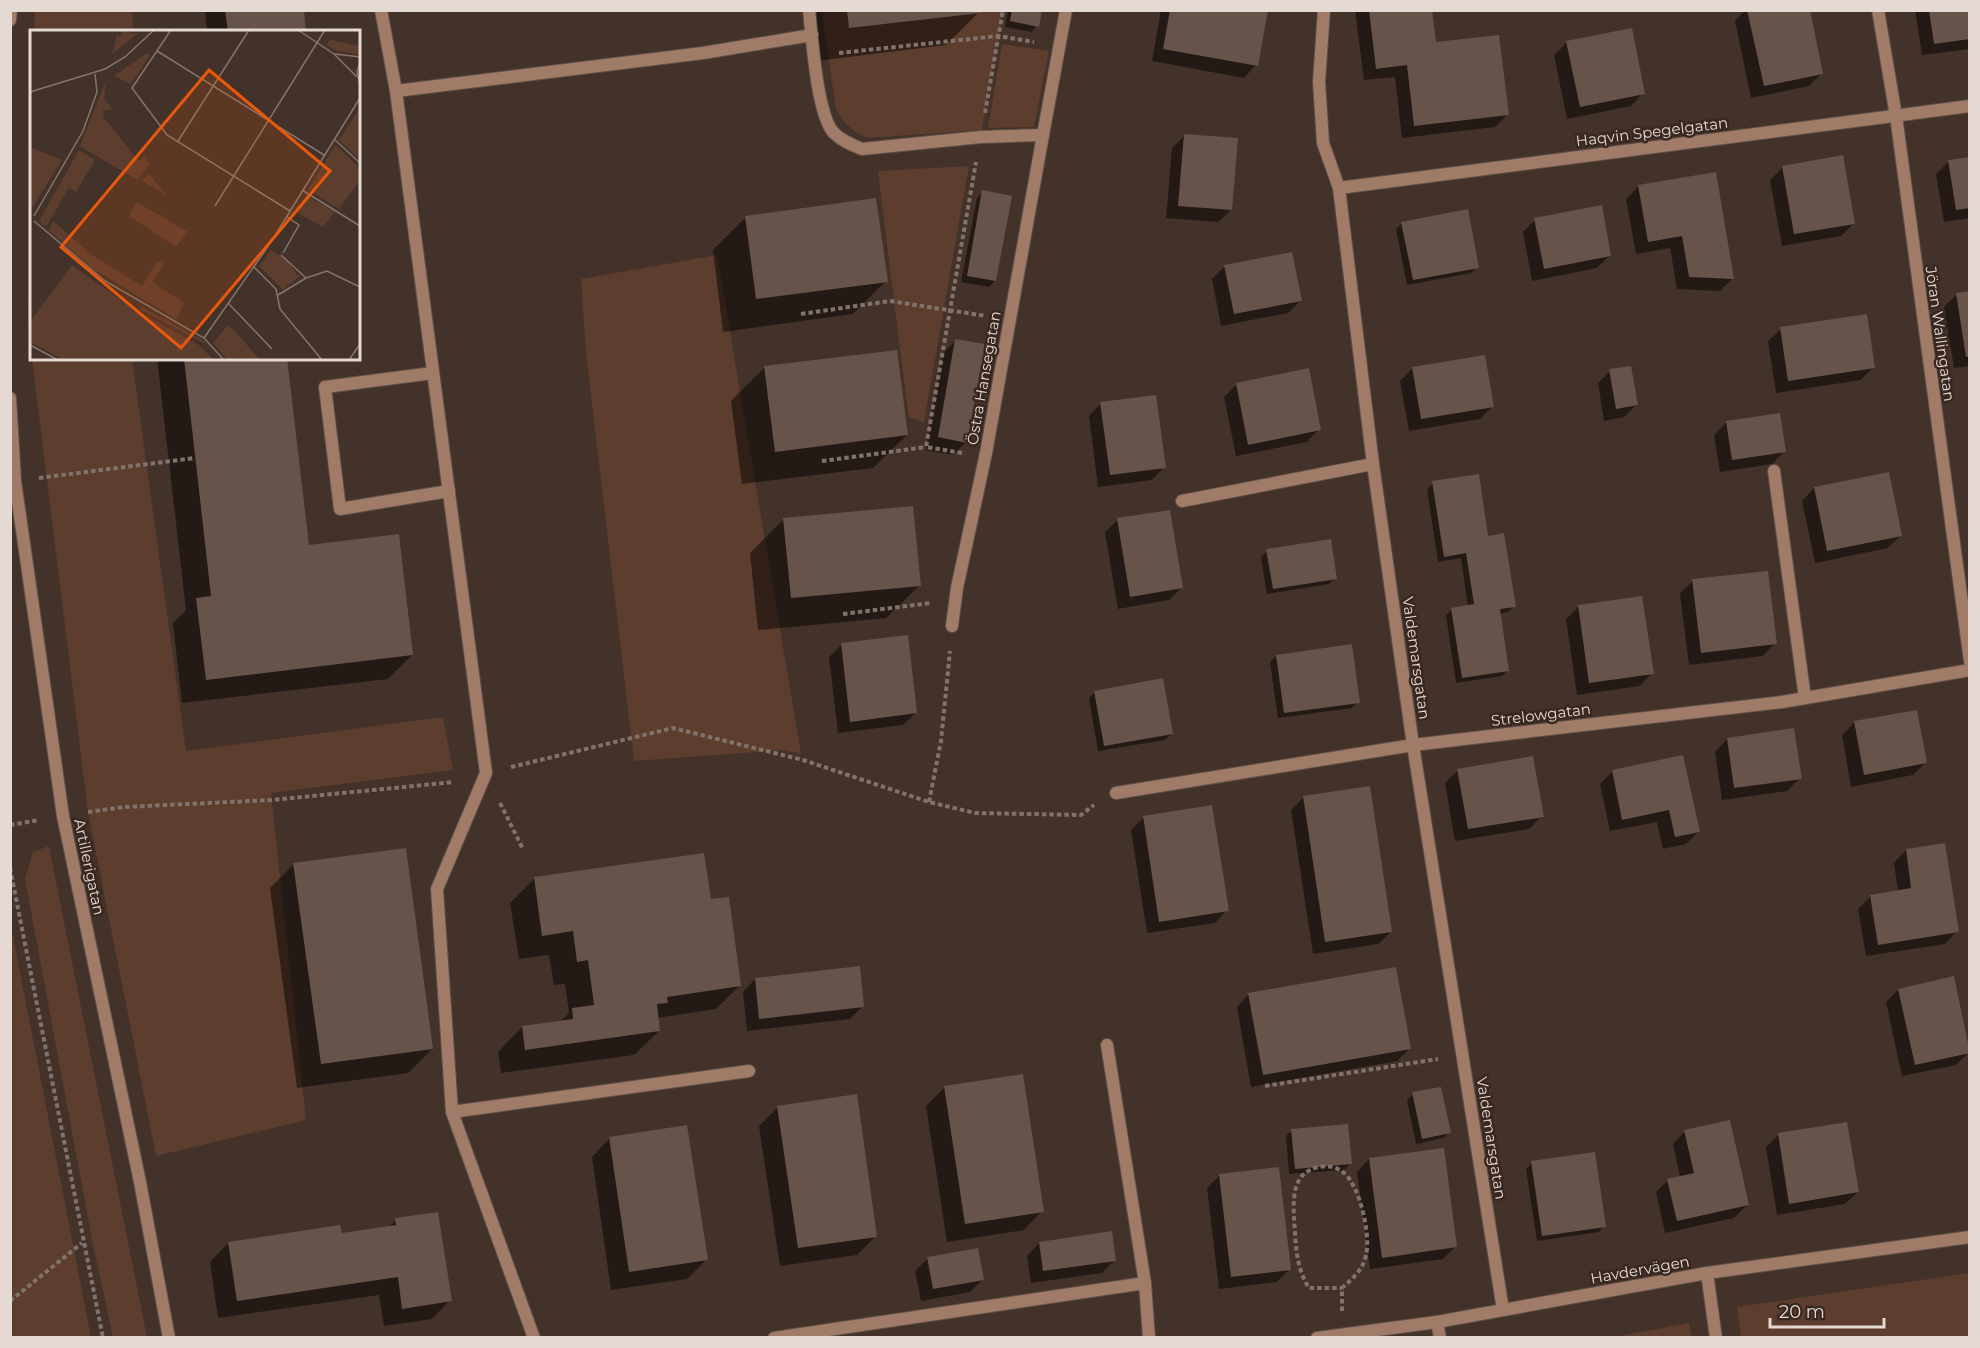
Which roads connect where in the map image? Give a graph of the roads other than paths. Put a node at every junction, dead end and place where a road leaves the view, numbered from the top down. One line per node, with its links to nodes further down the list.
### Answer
1 (11, 10): 7 (street)
2 (381, 10): 9 (street)
3 (809, 10): 8 (street)
4 (1066, 10): 12 (street, Östra Hansegatan)
5 (1324, 10): 13 (street, Valdemarsgatan)
6 (1878, 10): 11 (street, Jöran Wallingatan)
7 (10, 20)
8 (812, 35): 9 (street); 12 (street)
9 (396, 91): 14 (street)
10 (1970, 106): 11 (street, Haqvin Spegelgatan)
11 (1896, 116): 13 (street, Haqvin Spegelgatan); 21 (street, Jöran Wallingatan)
12 (1043, 135): 20 (street, Östra Hansegatan)
13 (1339, 188): 16 (street, Valdemarsgatan)
14 (433, 373): 18 (street); 18 (street)
15 (10, 398): 34 (street, Artillerigatan)
16 (1373, 464): 19 (street); 24 (street, Valdemarsgatan)
17 (1774, 471): 23 (street)
18 (449, 491): 28 (street)
19 (1182, 501)
20 (952, 626)
21 (1970, 661)
22 (1970, 669): 23 (street, Strelowgatan)
23 (1805, 698): 24 (street, Strelowgatan)
24 (1413, 745): 25 (street, Strelowgatan); 32 (street, Valdemarsgatan)
25 (1116, 793)
26 (1107, 1045): 31 (street)
27 (749, 1071): 28 (street)
28 (452, 1112): 35 (street)
29 (1970, 1237): 30 (street, Havdervägen)
30 (1707, 1273): 32 (street, Havdervägen); 40 (street)
31 (1145, 1283): 36 (street); 37 (street)
32 (1503, 1310): 33 (street, Havdervägen)
33 (1437, 1322): 38 (street, Havdervägen); 39 (street)
34 (169, 1338)
35 (534, 1338)
36 (774, 1338)
37 (1149, 1338)
38 (1317, 1338)
39 (1440, 1338)
40 (1716, 1338)

